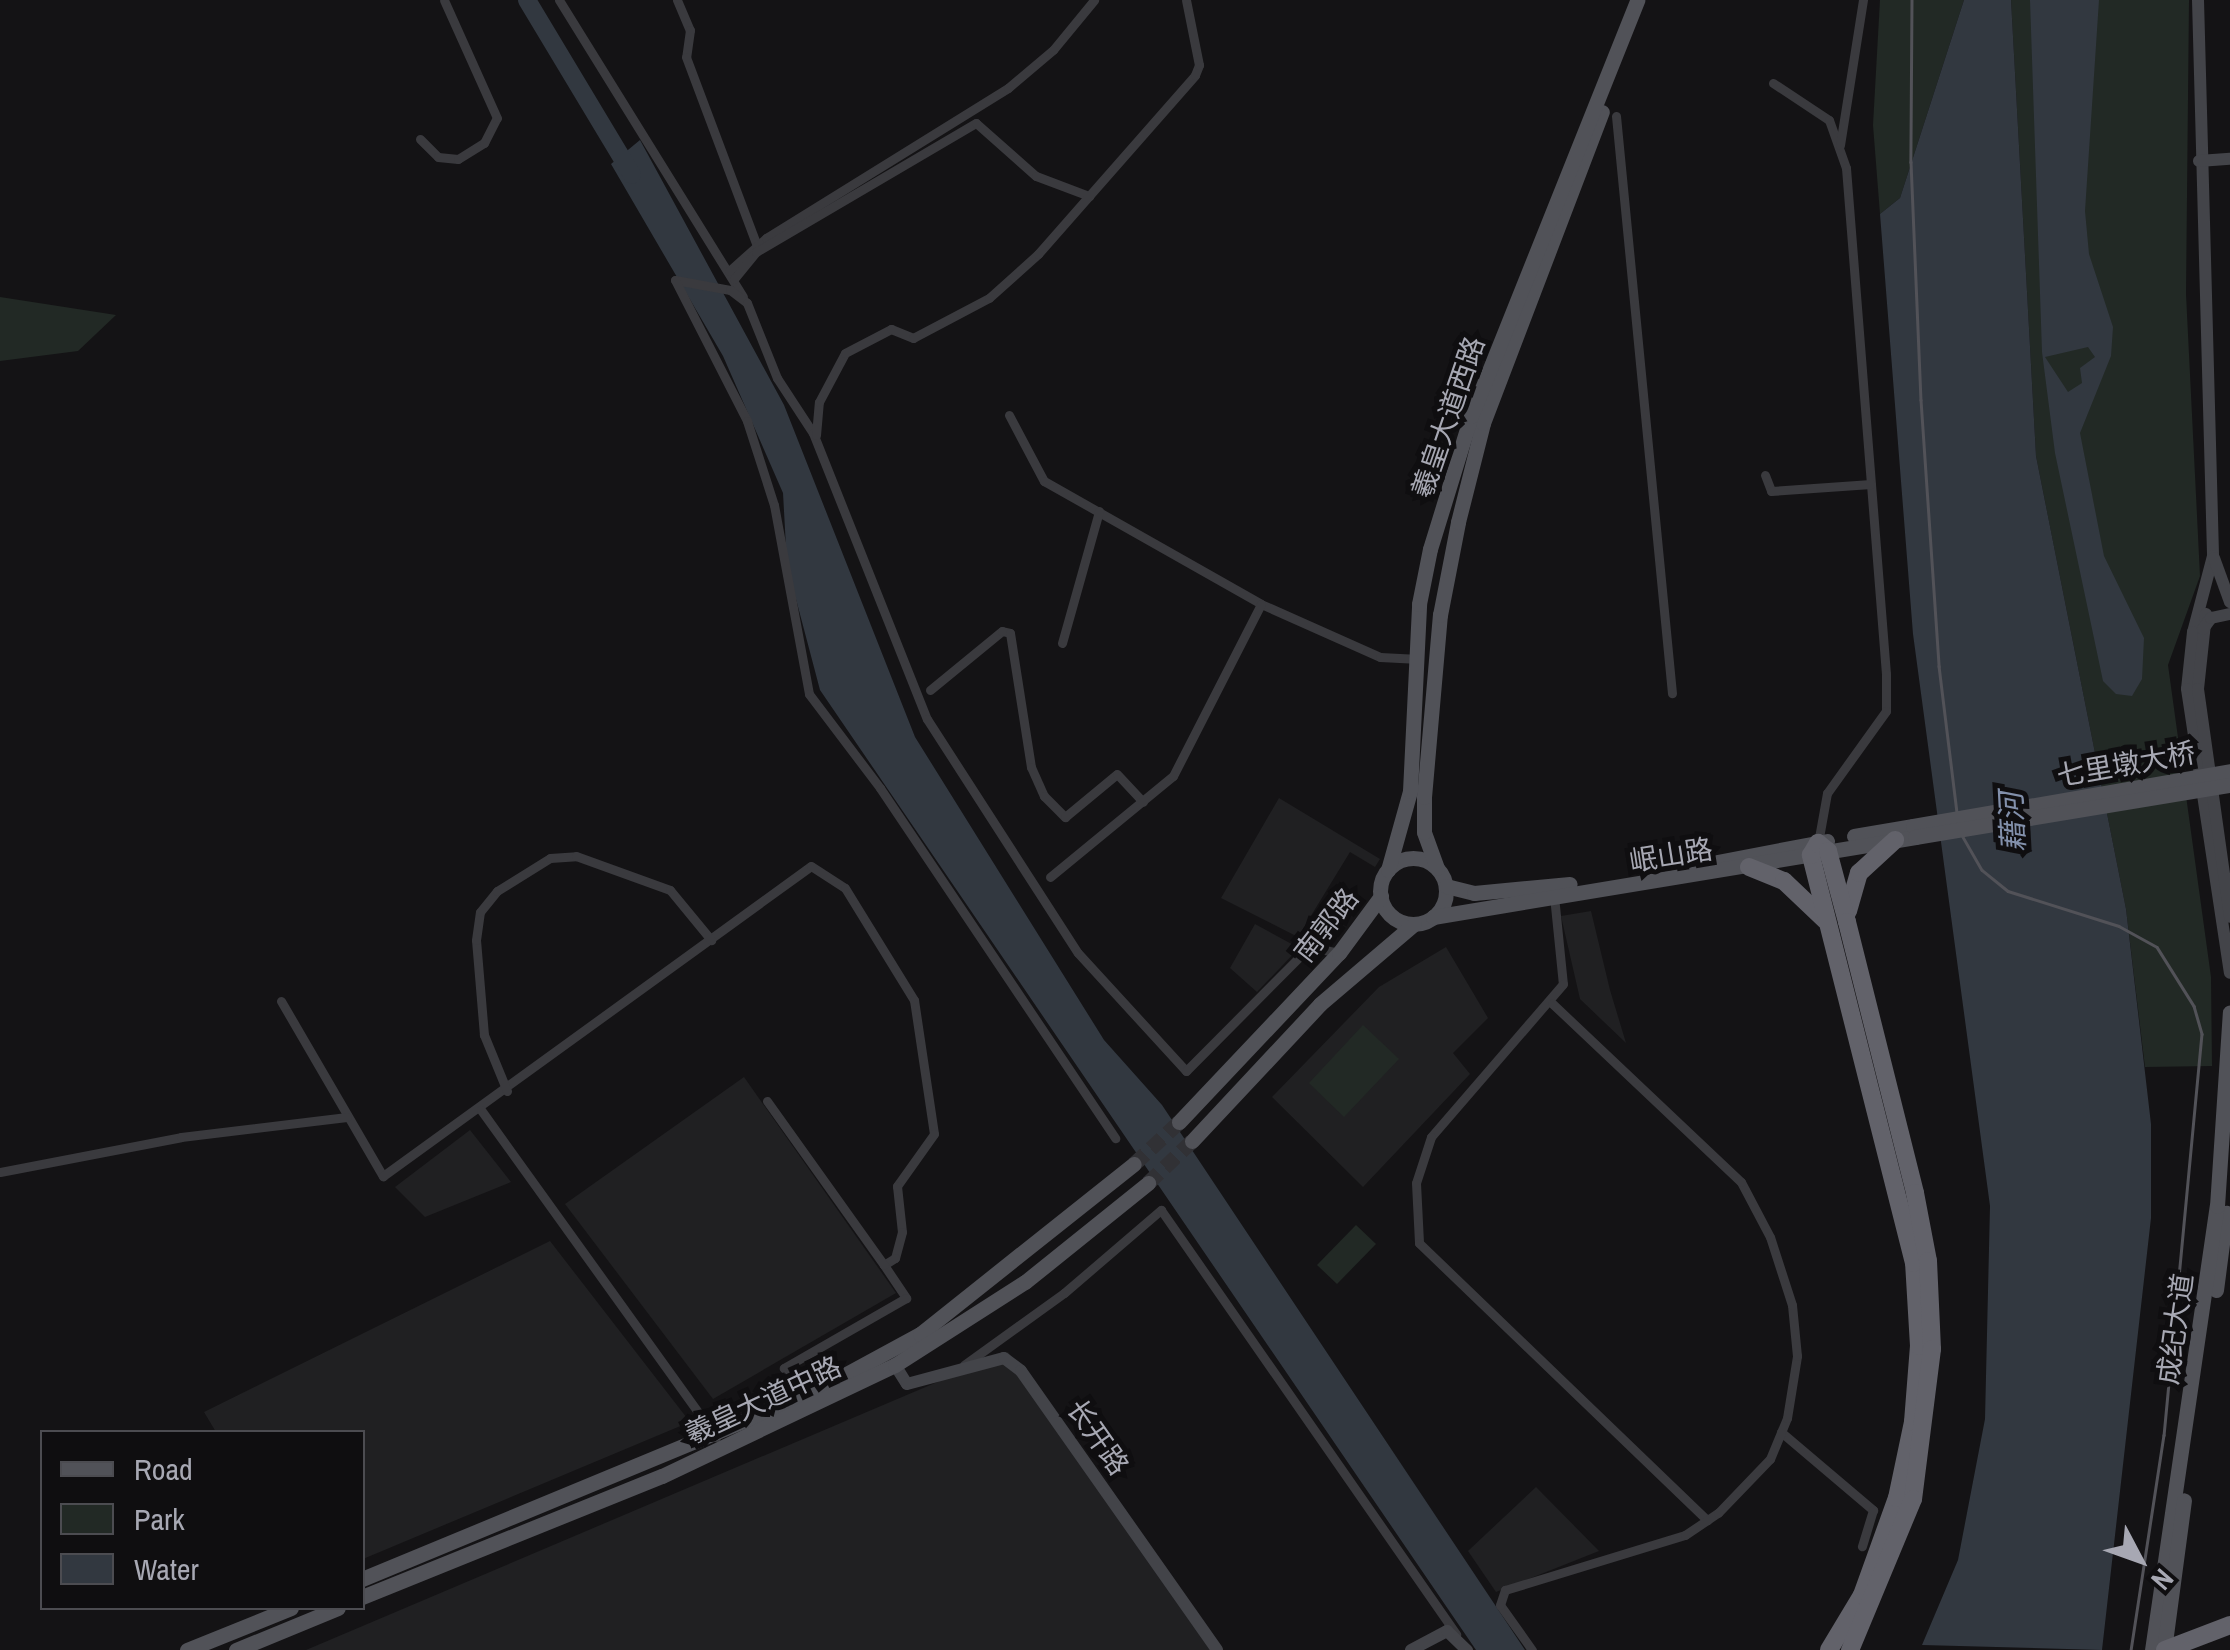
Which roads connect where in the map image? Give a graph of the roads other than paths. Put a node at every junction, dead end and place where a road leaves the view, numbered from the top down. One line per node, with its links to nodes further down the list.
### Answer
1 (444, 0): 12 (street)
2 (559, 0): 18 (street)
3 (678, 0): 17 (street)
4 (1094, 0): 17 (street)
5 (1186, 0): 16 (street)
6 (1637, 0): 30 (main road, 羲皇大道西路)
7 (1646, 0): 40 (main road, 羲皇大道西路)
8 (1863, 0): 13 (street)
9 (2198, 0): 15 (main road)
10 (1774, 83): 13 (street)
11 (1616, 116): 32 (street)
12 (420, 139)
13 (1839, 148): 22 (street)
14 (2230, 159): 15 (main road)
15 (2199, 161): 24 (main road)
16 (1089, 196): 18 (street); 20 (street)
17 (757, 246): 18 (street)
18 (731, 280): 20 (street); 62 (street)
19 (1009, 415): 23 (street)
20 (815, 438): 52 (street)
21 (1764, 474): 22 (street)
22 (1871, 484): 38 (street)
23 (1099, 511): 26 (street); 29 (street)
24 (2215, 562): 25 (main road); 28 (main road); 53 (main road)
25 (2230, 602)
26 (1261, 604): 30 (street); 35 (street)
27 (2230, 614): 28 (main road)
28 (2202, 631): 43 (main road)
29 (1062, 643)
30 (1414, 659): 41 (main road, 羲皇大道西路)
31 (930, 690): 35 (street)
32 (1672, 693)
33 (2230, 771): 36 (main road, 七里墩大桥, bridge)
34 (2230, 785): 36 (main road, 七里墩大桥, bridge)
35 (1144, 802): 42 (street)
36 (1914, 831): 37 (main road, 岷山路); 38 (main road, 岷山路)
37 (1895, 840): 38 (main road, 岷山路); 50 (highway)
38 (1819, 850): 39 (main road, 岷山路); 44 (main road, 岷山路); 50 (highway)
39 (1749, 867): 46 (main road, 岷山路); 50 (highway)
40 (1437, 868): 41 (main road); 44 (main road)
41 (1388, 870): 45 (main road)
42 (1050, 877)
43 (2226, 882): 48 (main road)
44 (1446, 886): 47 (main road)
45 (1380, 896): 49 (main road); 52 (main road, 南郭路)
46 (1554, 896): 47 (main road, 岷山路); 55 (street)
47 (1433, 917): 49 (main road)
48 (2230, 918)
49 (1414, 924): 63 (main road)
50 (1839, 924): 89 (highway); 90 (highway)
51 (711, 940): 57 (street); 57 (street); 68 (street)
52 (1339, 953): 61 (main road, 南郭路)
53 (2230, 973)
54 (281, 1001): 60 (street)
55 (1552, 1003): 73 (street); 75 (street)
56 (2230, 1012): 91 (main road, 成纪大道)
57 (507, 1091): 59 (street)
58 (768, 1101): 68 (street)
59 (481, 1110): 60 (street); 74 (street)
60 (347, 1117): 65 (street)
61 (1179, 1122)
62 (1115, 1138)
63 (1192, 1141)
64 (1134, 1164): 72 (main road, 羲皇大道中路)
65 (0, 1172)
66 (2230, 1175): 69 (main road, 成纪大道)
67 (1148, 1183): 70 (main road, 羲皇大道中路)
68 (884, 1265): 72 (street)
69 (2224, 1272): 92 (main road, 成纪大道)
70 (896, 1365): 71 (main road, 长开路); 72 (main road, 羲皇大道中路)
71 (961, 1367): 82 (street); 85 (main road, 长开路)
72 (807, 1402): 74 (main road, 羲皇大道中路)
73 (1781, 1432): 75 (street); 76 (street)
74 (718, 1439): 77 (main road, 羲皇大道中路); 78 (main road, 羲皇大道中路)
75 (1707, 1520): 88 (street)
76 (1862, 1546)
77 (365, 1577)
78 (365, 1596)
79 (286, 1610): 83 (main road)
80 (333, 1610): 84 (main road)
81 (2228, 1630): 92 (highway); 93 (highway)
82 (1456, 1634): 86 (main road); 87 (main road)
83 (186, 1650)
84 (236, 1650)
85 (1217, 1650)
86 (1411, 1650)
87 (1467, 1650)
88 (1532, 1650)
89 (1829, 1650)
90 (1850, 1650)
91 (2152, 1650)
92 (2165, 1650)
93 (2183, 1650)

